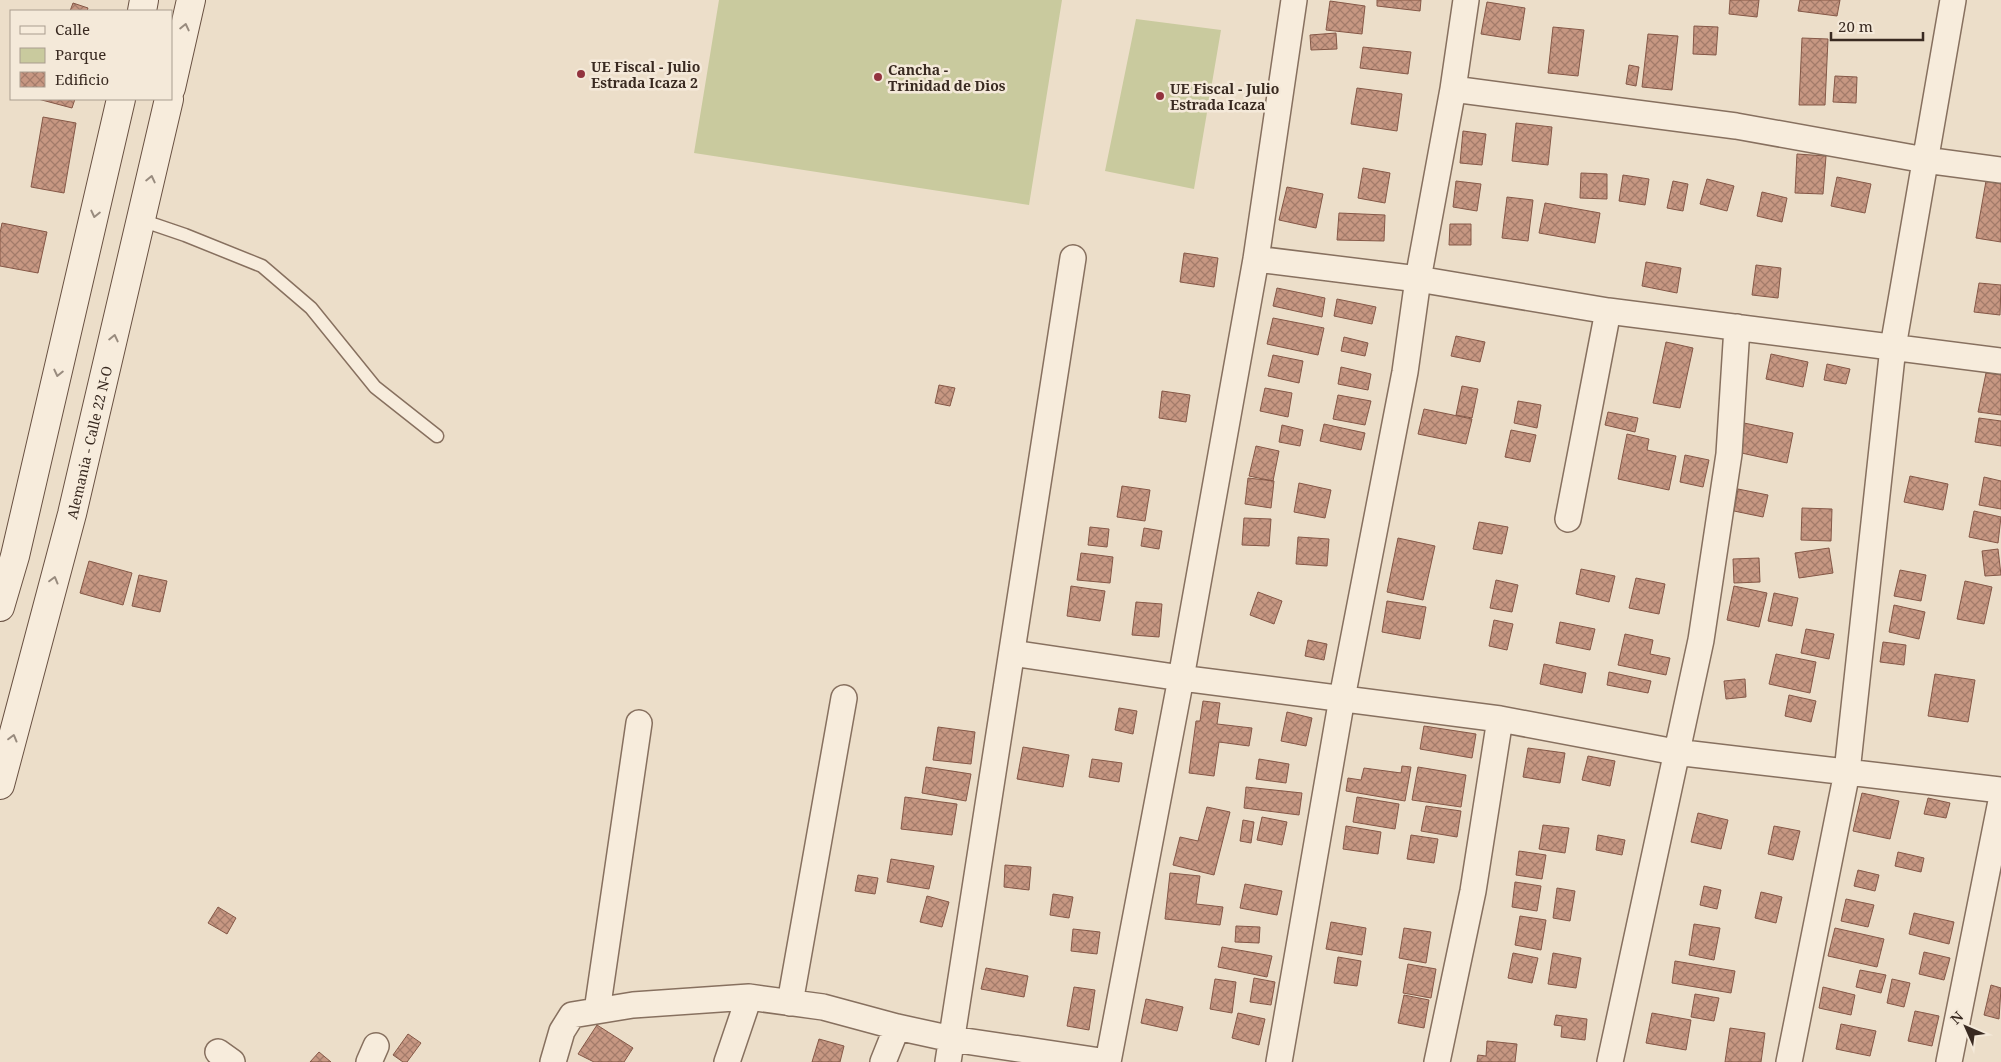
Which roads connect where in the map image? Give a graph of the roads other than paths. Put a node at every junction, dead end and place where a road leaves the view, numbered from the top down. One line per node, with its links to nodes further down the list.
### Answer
1 (191, 0): 5 (street, one-way to 1)
2 (1294, 0): 13 (street)
3 (1466, 0): 6 (street)
4 (1953, 0): 9 (street)
5 (172, 84)
6 (1453, 89): 9 (street); 14 (street)
7 (122, 100): 21 (street, one-way to 21)
8 (169, 100): 11 (street, Alemania - Calle 22 N-O, one-way to 8)
9 (1925, 160): 10 (street); 17 (street)
10 (2001, 170)
11 (142, 220): 19 (lane); 31 (street, Alemania - Calle 22 N-O, one-way to 11)
12 (1073, 258): 23 (street)
13 (1256, 258): 14 (street); 24 (street)
14 (1418, 279): 15 (street); 26 (street)
15 (1608, 311): 16 (street); 20 (street)
16 (1738, 327): 17 (street); 29 (street)
17 (1893, 347): 18 (street); 30 (street)
18 (2001, 361)
19 (437, 436)
20 (1568, 519)
21 (8, 552): 22 (street)
22 (0, 607)
23 (1012, 653): 24 (street); 38 (street)
24 (1181, 678): 26 (street); 42 (street)
25 (844, 698): 35 (street)
26 (1342, 698): 27 (street); 43 (street)
27 (1500, 719): 29 (street); 44 (street)
28 (639, 723): 36 (street)
29 (1676, 752): 30 (street); 45 (street)
30 (1847, 772): 32 (street); 46 (street)
31 (0, 784)
32 (2001, 790)
33 (2001, 801): 47 (street)
34 (749, 997): 35 (street); 36 (street); 40 (street)
35 (790, 1003): 37 (street)
36 (597, 1011): 39 (street)
37 (897, 1028): 38 (street); 41 (street)
38 (950, 1050): 42 (street)
39 (552, 1062)
40 (727, 1062)
41 (883, 1062)
42 (1108, 1062)
43 (1279, 1062)
44 (1437, 1062)
45 (1610, 1062)
46 (1789, 1062)
47 (1949, 1062)

